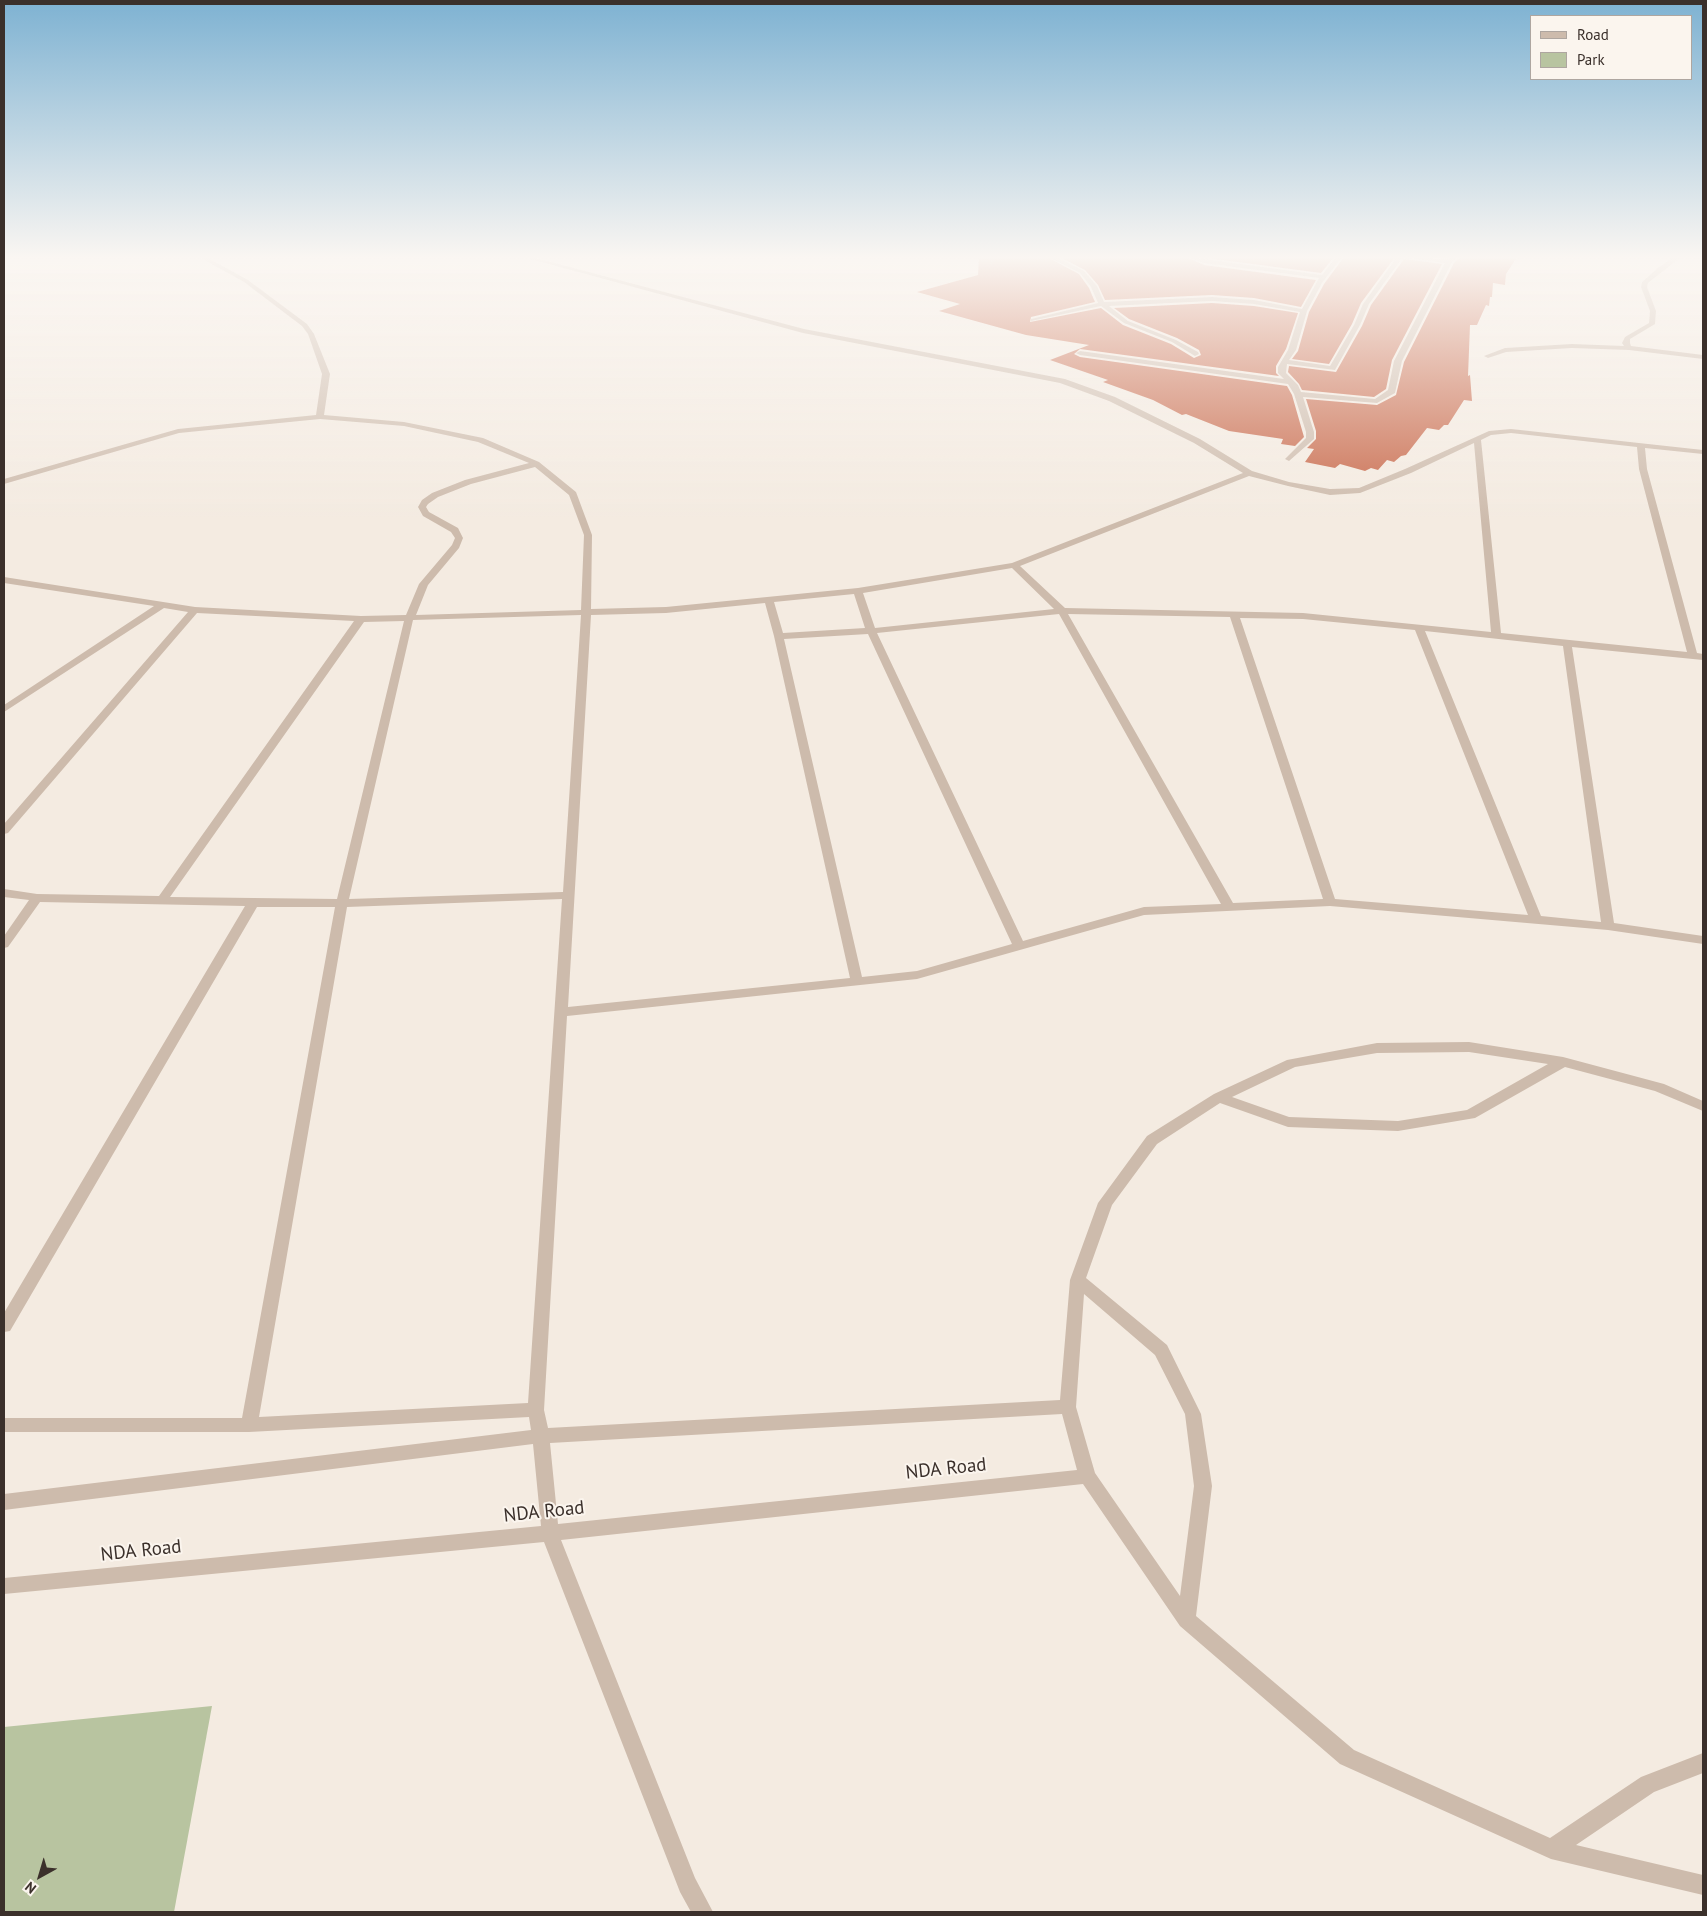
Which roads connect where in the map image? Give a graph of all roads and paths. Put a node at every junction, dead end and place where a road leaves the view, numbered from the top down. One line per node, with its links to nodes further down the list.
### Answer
1 (316, 346): 17 (street)
2 (881, 346): 23 (street)
3 (1183, 346): 11 (street)
4 (1293, 346): 14 (street)
5 (1345, 346): 14 (street)
6 (1406, 346): 16 (street)
7 (1564, 346): 12 (street)
8 (1584, 346): 9 (street)
9 (1629, 348): 13 (street)
10 (1080, 353): 15 (street)
11 (1195, 354)
12 (1488, 356)
13 (1703, 357)
14 (1285, 362): 15 (street)
15 (1289, 382): 16 (street)
16 (1298, 394): 21 (street)
17 (320, 417): 22 (street); 24 (street)
18 (1477, 438): 19 (street); 23 (street); 39 (street)
19 (1641, 445): 20 (street); 41 (street)
20 (1703, 452)
21 (1289, 459)
22 (536, 464): 32 (street); 35 (street)
23 (1249, 473): 25 (street)
24 (4, 482)
25 (1014, 565): 27 (street); 31 (street)
26 (6, 582): 29 (street)
27 (858, 591): 28 (street); 37 (street)
28 (769, 600): 32 (street); 38 (street)
29 (161, 606): 30 (street); 43 (street)
30 (195, 610): 34 (street); 44 (street)
31 (1062, 611): 33 (street); 37 (street); 52 (street)
32 (586, 613): 35 (street); 46 (street)
33 (1234, 614): 36 (street); 49 (street)
34 (361, 619): 35 (street); 48 (street)
35 (408, 619): 51 (street)
36 (1419, 628): 39 (street); 53 (street)
37 (871, 632): 38 (street); 57 (street)
38 (779, 636): 58 (street)
39 (1496, 636): 40 (street)
40 (1568, 643): 41 (street); 54 (street)
41 (1693, 656): 42 (street)
42 (1703, 657)
43 (4, 709)
44 (4, 831)
45 (4, 893): 47 (street)
46 (569, 895): 51 (street); 59 (street)
47 (37, 898): 48 (street); 56 (street)
48 (162, 900): 50 (street)
49 (1330, 902): 52 (street); 53 (street)
50 (253, 903): 51 (street); 64 (street)
51 (342, 903): 68 (street)
52 (1229, 907): 57 (street)
53 (1536, 920): 54 (street)
54 (1608, 926): 55 (street)
55 (1703, 940)
56 (4, 944)
57 (1019, 946): 58 (street)
58 (856, 981): 59 (street)
59 (560, 1012): 66 (street)
60 (1563, 1062): 61 (street); 61 (street); 62 (street)
61 (1219, 1097): 63 (street)
62 (1703, 1106)
63 (1078, 1280): 65 (street); 74 (street)
64 (4, 1326)
65 (1068, 1407): 69 (street); 70 (street)
66 (536, 1410): 68 (street); 69 (street)
67 (4, 1425): 68 (street)
68 (249, 1425)
69 (541, 1436): 71 (street); 72 (street)
70 (1087, 1476): 72 (street, NDA Road); 74 (street)
71 (4, 1502)
72 (550, 1533): 73 (street, NDA Road); 78 (street)
73 (4, 1586)
74 (1186, 1620): 76 (street)
75 (1703, 1763): 76 (street)
76 (1551, 1849): 77 (street)
77 (1703, 1884)
78 (703, 1912)

